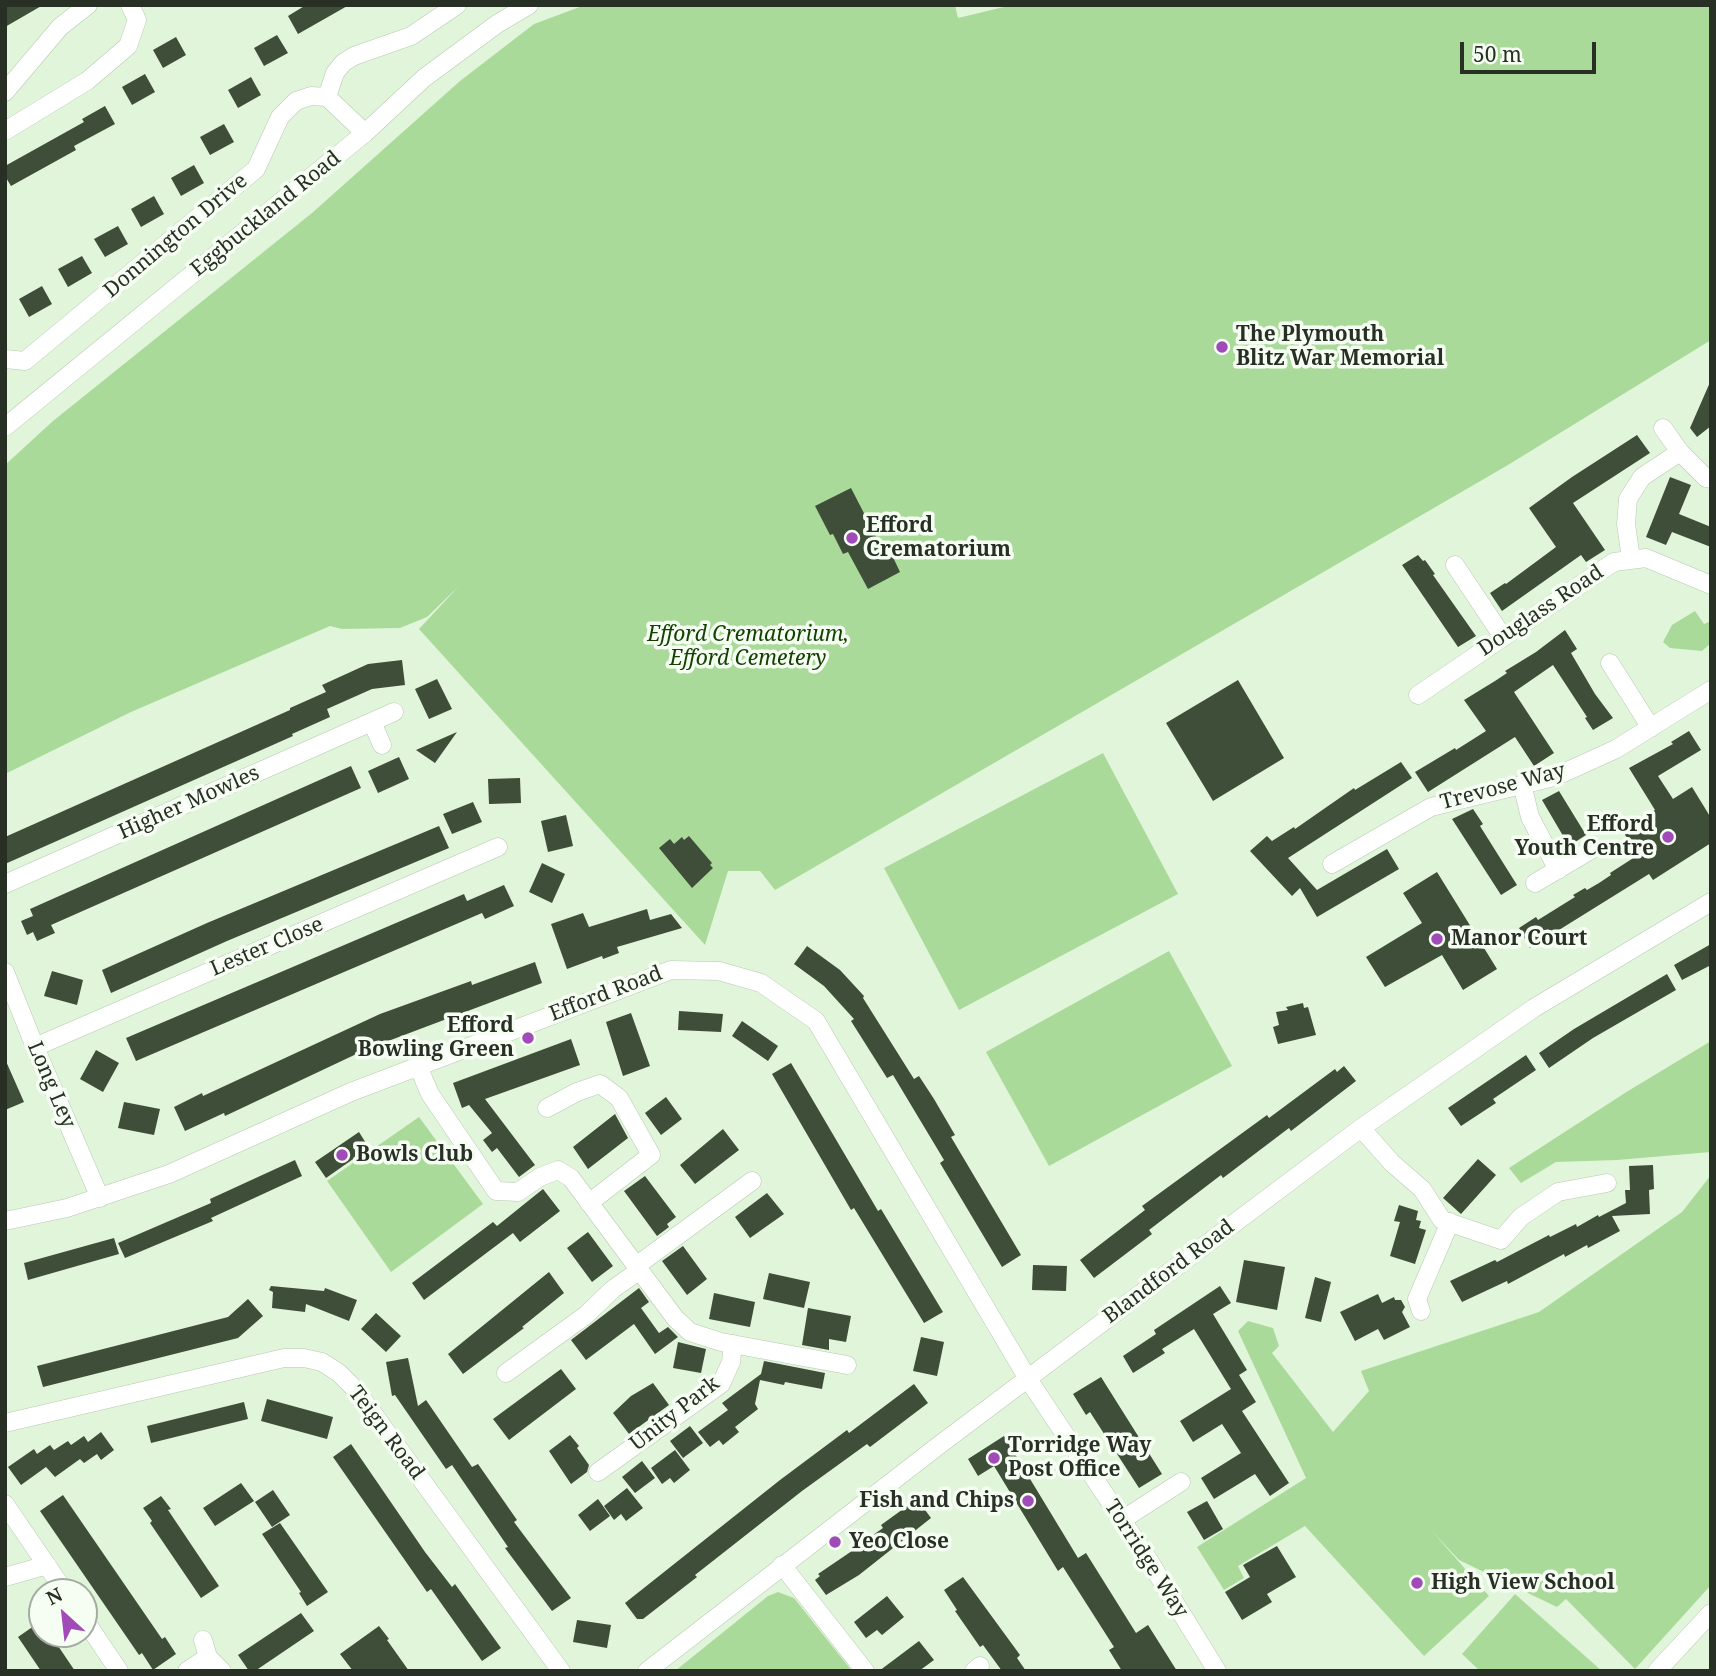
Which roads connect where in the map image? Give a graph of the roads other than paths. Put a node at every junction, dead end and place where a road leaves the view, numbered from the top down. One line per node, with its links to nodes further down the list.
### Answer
1 (88, 5): 5 (street)
2 (130, 5): 7 (street)
3 (457, 5): 6 (street)
4 (529, 5): 8 (street, Eggbuckland Road)
5 (5, 92)
6 (327, 97): 8 (street); 9 (street, Donnington Drive)
7 (5, 131)
8 (365, 132): 10 (street, Eggbuckland Road)
9 (5, 359)
10 (5, 427)
11 (1664, 428): 12 (street)
12 (1680, 452): 13 (street); 14 (street)
13 (1711, 479)
14 (1631, 559): 16 (street, Douglass Road); 17 (street, Douglass Road)
15 (1455, 565): 17 (street)
16 (1711, 585)
17 (1503, 637): 20 (street, Douglass Road)
18 (1610, 663): 23 (street)
19 (1711, 691): 23 (street, Trevose Way)
20 (1418, 695)
21 (394, 712): 22 (street, Higher Mowles)
22 (372, 722): 24 (street); 31 (street, Higher Mowles)
23 (1651, 728): 25 (street, Trevose Way)
24 (382, 746)
25 (1522, 784): 28 (street, Trevose Way); 29 (street)
26 (498, 847): 34 (street, Lester Close)
27 (1594, 848): 29 (street)
28 (1332, 864)
29 (1558, 870): 30 (street)
30 (1535, 883)
31 (5, 884)
32 (1711, 902): 37 (street, Blandford Road)
33 (5, 972): 34 (street, Long Ley)
34 (35, 1047): 40 (street, Long Ley)
35 (418, 1066): 40 (street, Efford Road); 41 (street); 49 (street, Efford Road)
36 (547, 1108): 41 (street)
37 (1361, 1128): 43 (street); 49 (street, Blandford Road)
38 (752, 1181): 44 (street)
39 (1607, 1183): 43 (street)
40 (100, 1198): 42 (street, Efford Road)
41 (589, 1203): 44 (street)
42 (5, 1221)
43 (1450, 1223): 45 (street)
44 (638, 1268): 46 (street); 48 (street)
45 (1421, 1311)
46 (733, 1344): 47 (street); 51 (street, Unity Park)
47 (847, 1364)
48 (506, 1373)
49 (1028, 1379): 54 (street, Torridge Way); 56 (street, Blandford Road)
50 (5, 1423): 64 (street, Teign Road)
51 (598, 1472)
52 (1181, 1482): 54 (street)
53 (5, 1504): 55 (street)
54 (1122, 1520): 67 (street, Torridge Way)
55 (47, 1565): 57 (street); 58 (street)
56 (782, 1565): 65 (street, Blandford Road); 66 (street)
57 (5, 1577)
58 (56, 1578)
59 (1711, 1613): 68 (street)
60 (98, 1640): 61 (street)
61 (119, 1671)
62 (187, 1671): 63 (street)
63 (222, 1671)
64 (561, 1671)
65 (647, 1671)
66 (865, 1671)
67 (1217, 1671)
68 (1657, 1671)

